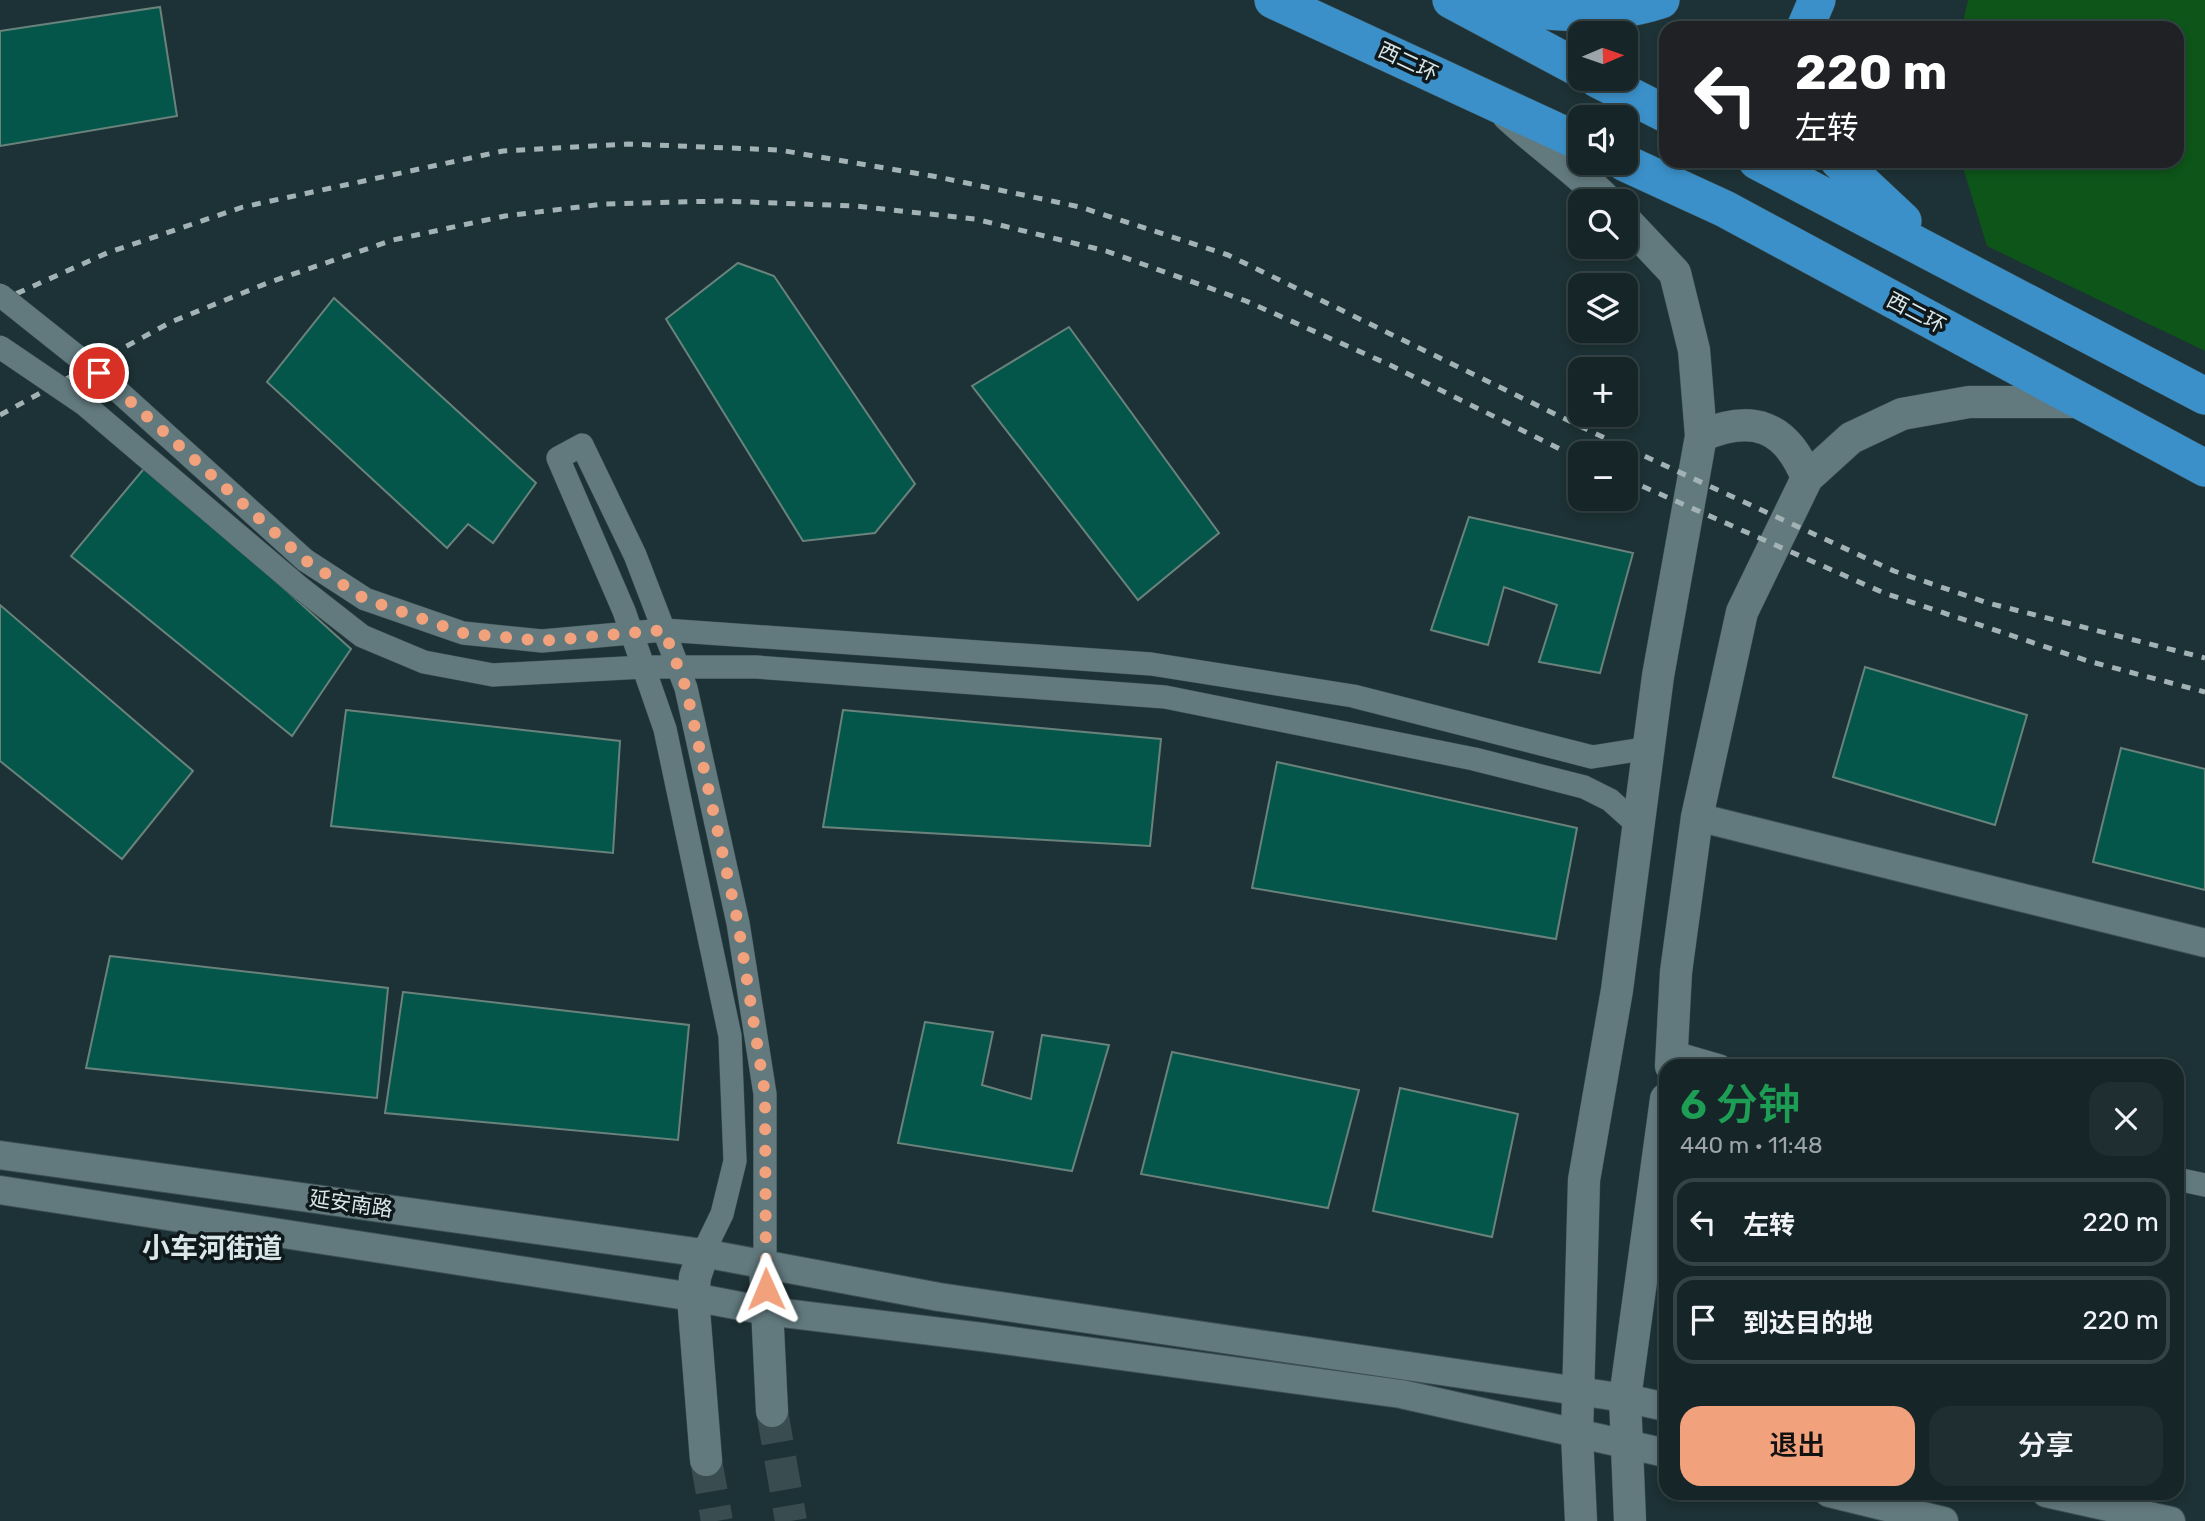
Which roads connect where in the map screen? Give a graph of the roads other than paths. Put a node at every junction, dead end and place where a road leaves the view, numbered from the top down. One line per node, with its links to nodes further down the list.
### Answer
1 (1273, 0): 9 (highway, 西二环)
2 (1451, 0): 7 (highway)
3 (1483, 0): 4 (highway)
4 (1661, 0)
5 (1817, 0): 6 (highway)
6 (1808, 21)
7 (1568, 63)
8 (1621, 91): 10 (highway)
9 (1491, 101): 11 (highway, 西二环); 15 (main road)
10 (1659, 110)
11 (1568, 136)
12 (1771, 168): 17 (highway)
13 (1847, 168): 17 (highway)
14 (1638, 169): 21 (highway, 西二环)
15 (1596, 189)
16 (1638, 234): 22 (main road)
17 (1943, 256): 20 (highway)
18 (0, 295): 26 (street, bridge)
19 (0, 347): 27 (street, bridge)
20 (2205, 396)
21 (2081, 402): 23 (highway, 西二环); 24 (main road)
22 (1702, 436): 24 (main road); 29 (main road)
23 (2200, 467)
24 (1807, 478): 30 (main road)
25 (664, 630): 26 (street); 26 (street); 28 (street); 29 (street)
26 (631, 631): 27 (street)
27 (644, 667): 28 (street); 39 (street)
28 (678, 667): 31 (street); 40 (street)
29 (1649, 748): 31 (main road)
30 (1697, 817): 32 (street); 33 (main road)
31 (1639, 826): 43 (main road)
32 (2205, 943)
33 (1671, 1059)
34 (1659, 1150): 44 (main road)
35 (0, 1155): 39 (street, 延安南路)
36 (2184, 1180): 37 (street)
37 (2205, 1185)
38 (0, 1190): 41 (street)
39 (703, 1253): 40 (street, 延安南路); 41 (main road)
40 (765, 1266): 42 (main road); 43 (street, 延安南路)
41 (693, 1297): 42 (street); 50 (main road)
42 (767, 1311): 46 (main road); 47 (street)
43 (1580, 1393): 44 (street, 延安南路); 47 (main road)
44 (1625, 1398): 45 (street, 延安南路); 48 (main road)
45 (1659, 1405)
46 (772, 1411)
47 (1577, 1435): 48 (street); 53 (main road)
48 (1629, 1444): 49 (street); 54 (main road)
49 (1659, 1451)
50 (706, 1460)
51 (1858, 1500): 55 (street)
52 (2077, 1500): 56 (street)
53 (1581, 1521)
54 (1630, 1521)
55 (1944, 1521)
56 (2171, 1521)

